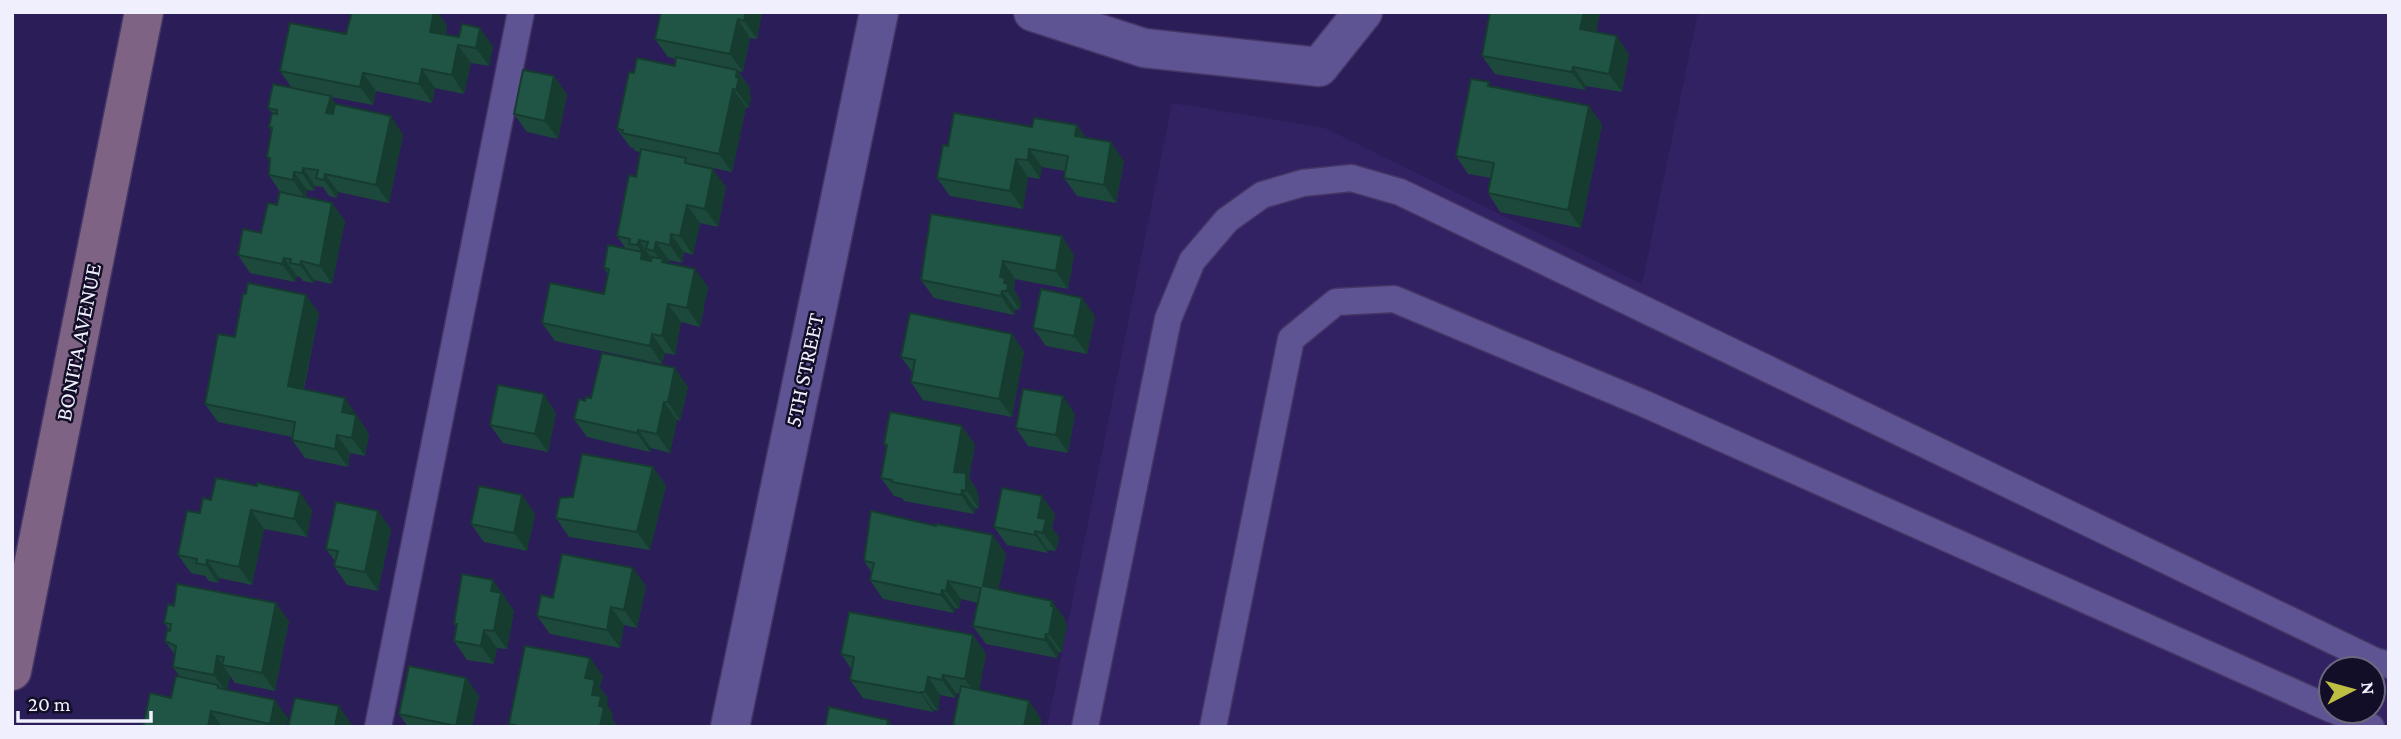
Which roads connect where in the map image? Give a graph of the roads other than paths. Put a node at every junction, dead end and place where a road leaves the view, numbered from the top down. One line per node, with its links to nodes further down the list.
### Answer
1 (144, 12): 7 (main road, BONITA AVENUE)
2 (521, 12): 9 (lane)
3 (879, 12): 10 (street, 5TH STREET)
4 (1033, 12): 5 (street)
5 (1363, 12)
6 (2389, 665): 11 (lane)
7 (12, 671)
8 (2317, 703): 12 (lane)
9 (378, 727)
10 (730, 727)
11 (1085, 727)
12 (1213, 727)

